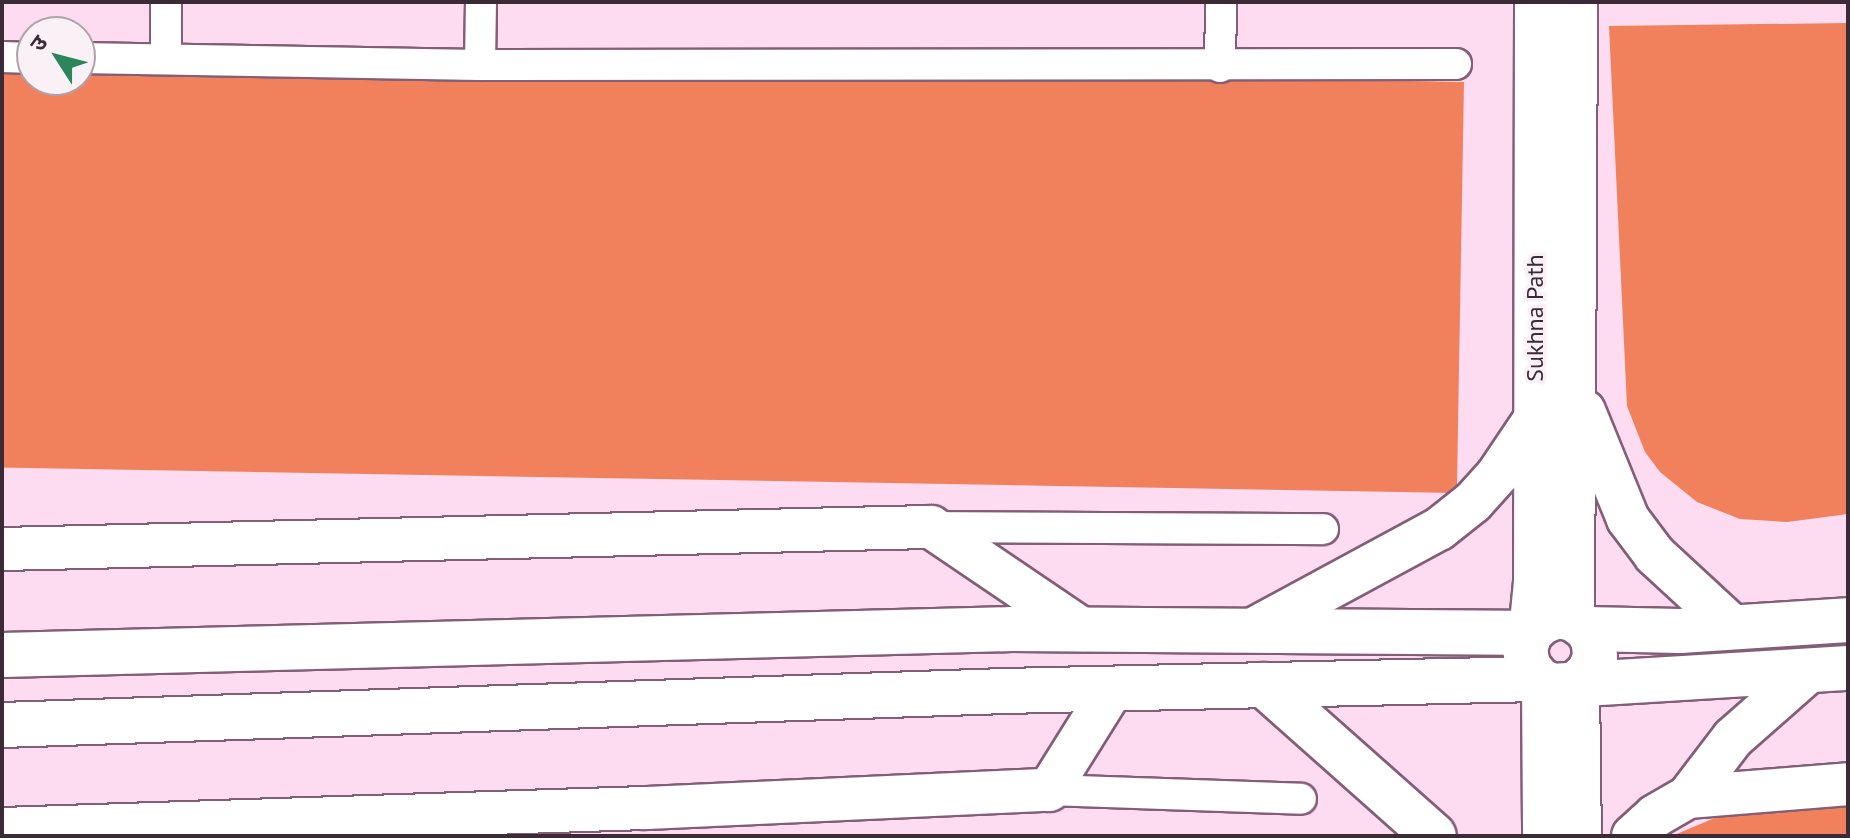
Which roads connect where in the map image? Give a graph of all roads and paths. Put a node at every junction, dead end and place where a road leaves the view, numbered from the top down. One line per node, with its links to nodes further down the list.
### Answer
1 (166, 2): 7 (street)
2 (481, 2): 9 (street)
3 (1221, 2): 10 (street)
4 (1536, 2): 12 (street, Sukhna Path)
5 (1576, 2): 11 (street, Sukhna Path)
6 (96, 58): 7 (street)
7 (166, 59): 9 (street)
8 (1456, 64): 10 (street)
9 (480, 65): 10 (street)
10 (1220, 67)
11 (1574, 383): 17 (street, Sukhna Path); 18 (street)
12 (1535, 419): 20 (street); 21 (street, Sukhna Path)
13 (931, 527): 14 (street); 15 (street); 19 (street)
14 (1323, 529)
15 (2, 549)
16 (1848, 620): 18 (highway)
17 (1580, 624): 18 (highway); 21 (highway); 24 (highway)
18 (1733, 627)
19 (1083, 630): 20 (highway); 22 (highway)
20 (1250, 631): 21 (highway)
21 (1530, 633): 24 (highway)
22 (2, 655)
23 (1829, 669): 24 (highway); 30 (street)
24 (1553, 681): 25 (highway); 34 (street); 35 (street)
25 (1264, 685): 26 (highway); 33 (highway)
26 (1112, 689): 27 (highway); 29 (street)
27 (2, 725)
28 (1848, 784): 30 (street)
29 (1049, 790): 31 (street); 32 (street)
30 (1688, 797): 36 (street)
31 (1301, 799)
32 (2, 829)
33 (1434, 836)
34 (1544, 836)
35 (1580, 836)
36 (1633, 836)

